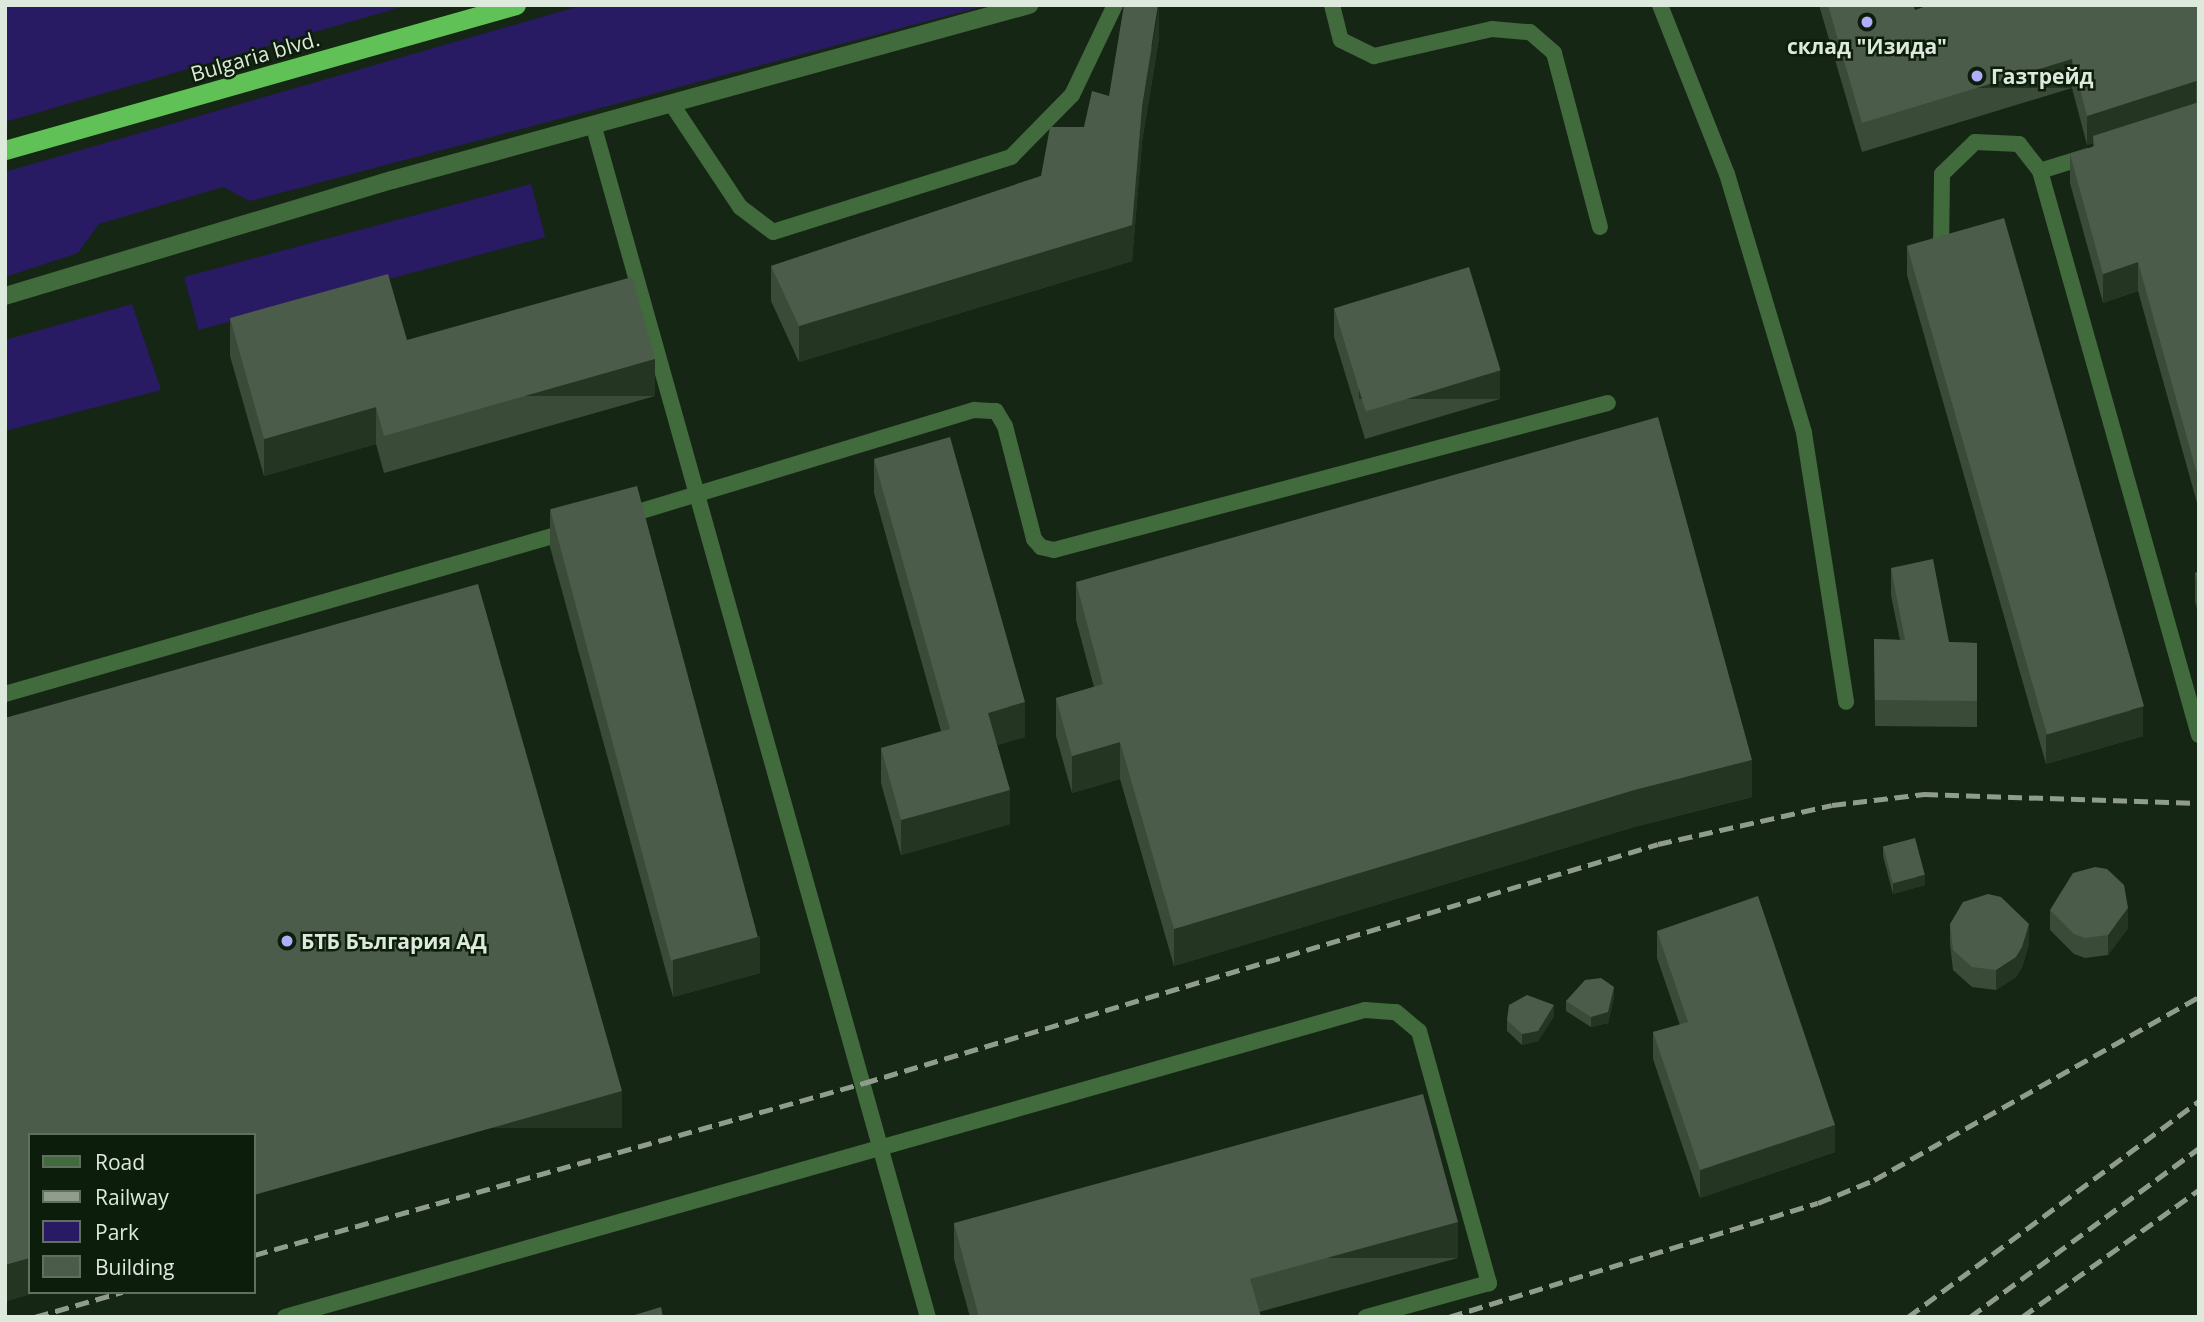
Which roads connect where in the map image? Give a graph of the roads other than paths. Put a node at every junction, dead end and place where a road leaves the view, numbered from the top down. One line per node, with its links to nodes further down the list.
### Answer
1 (516, 5): 8 (highway, Bulgaria blvd.)
2 (1029, 5): 6 (street)
3 (1115, 5): 6 (lane)
4 (1332, 5): 11 (lane)
5 (1660, 5): 17 (lane)
6 (671, 103): 7 (street)
7 (593, 124): 13 (street); 15 (lane)
8 (5, 150)
9 (2106, 150): 10 (lane)
10 (2040, 171): 12 (lane); 18 (lane)
11 (1600, 227)
12 (1941, 249)
13 (5, 296)
14 (1608, 403): 15 (lane)
15 (698, 495): 16 (lane); 19 (lane)
16 (5, 694)
17 (1846, 702)
18 (2199, 735)
19 (883, 1150): 20 (lane); 21 (lane); 22 (lane)
20 (285, 1317)
21 (928, 1317)
22 (1366, 1317)

